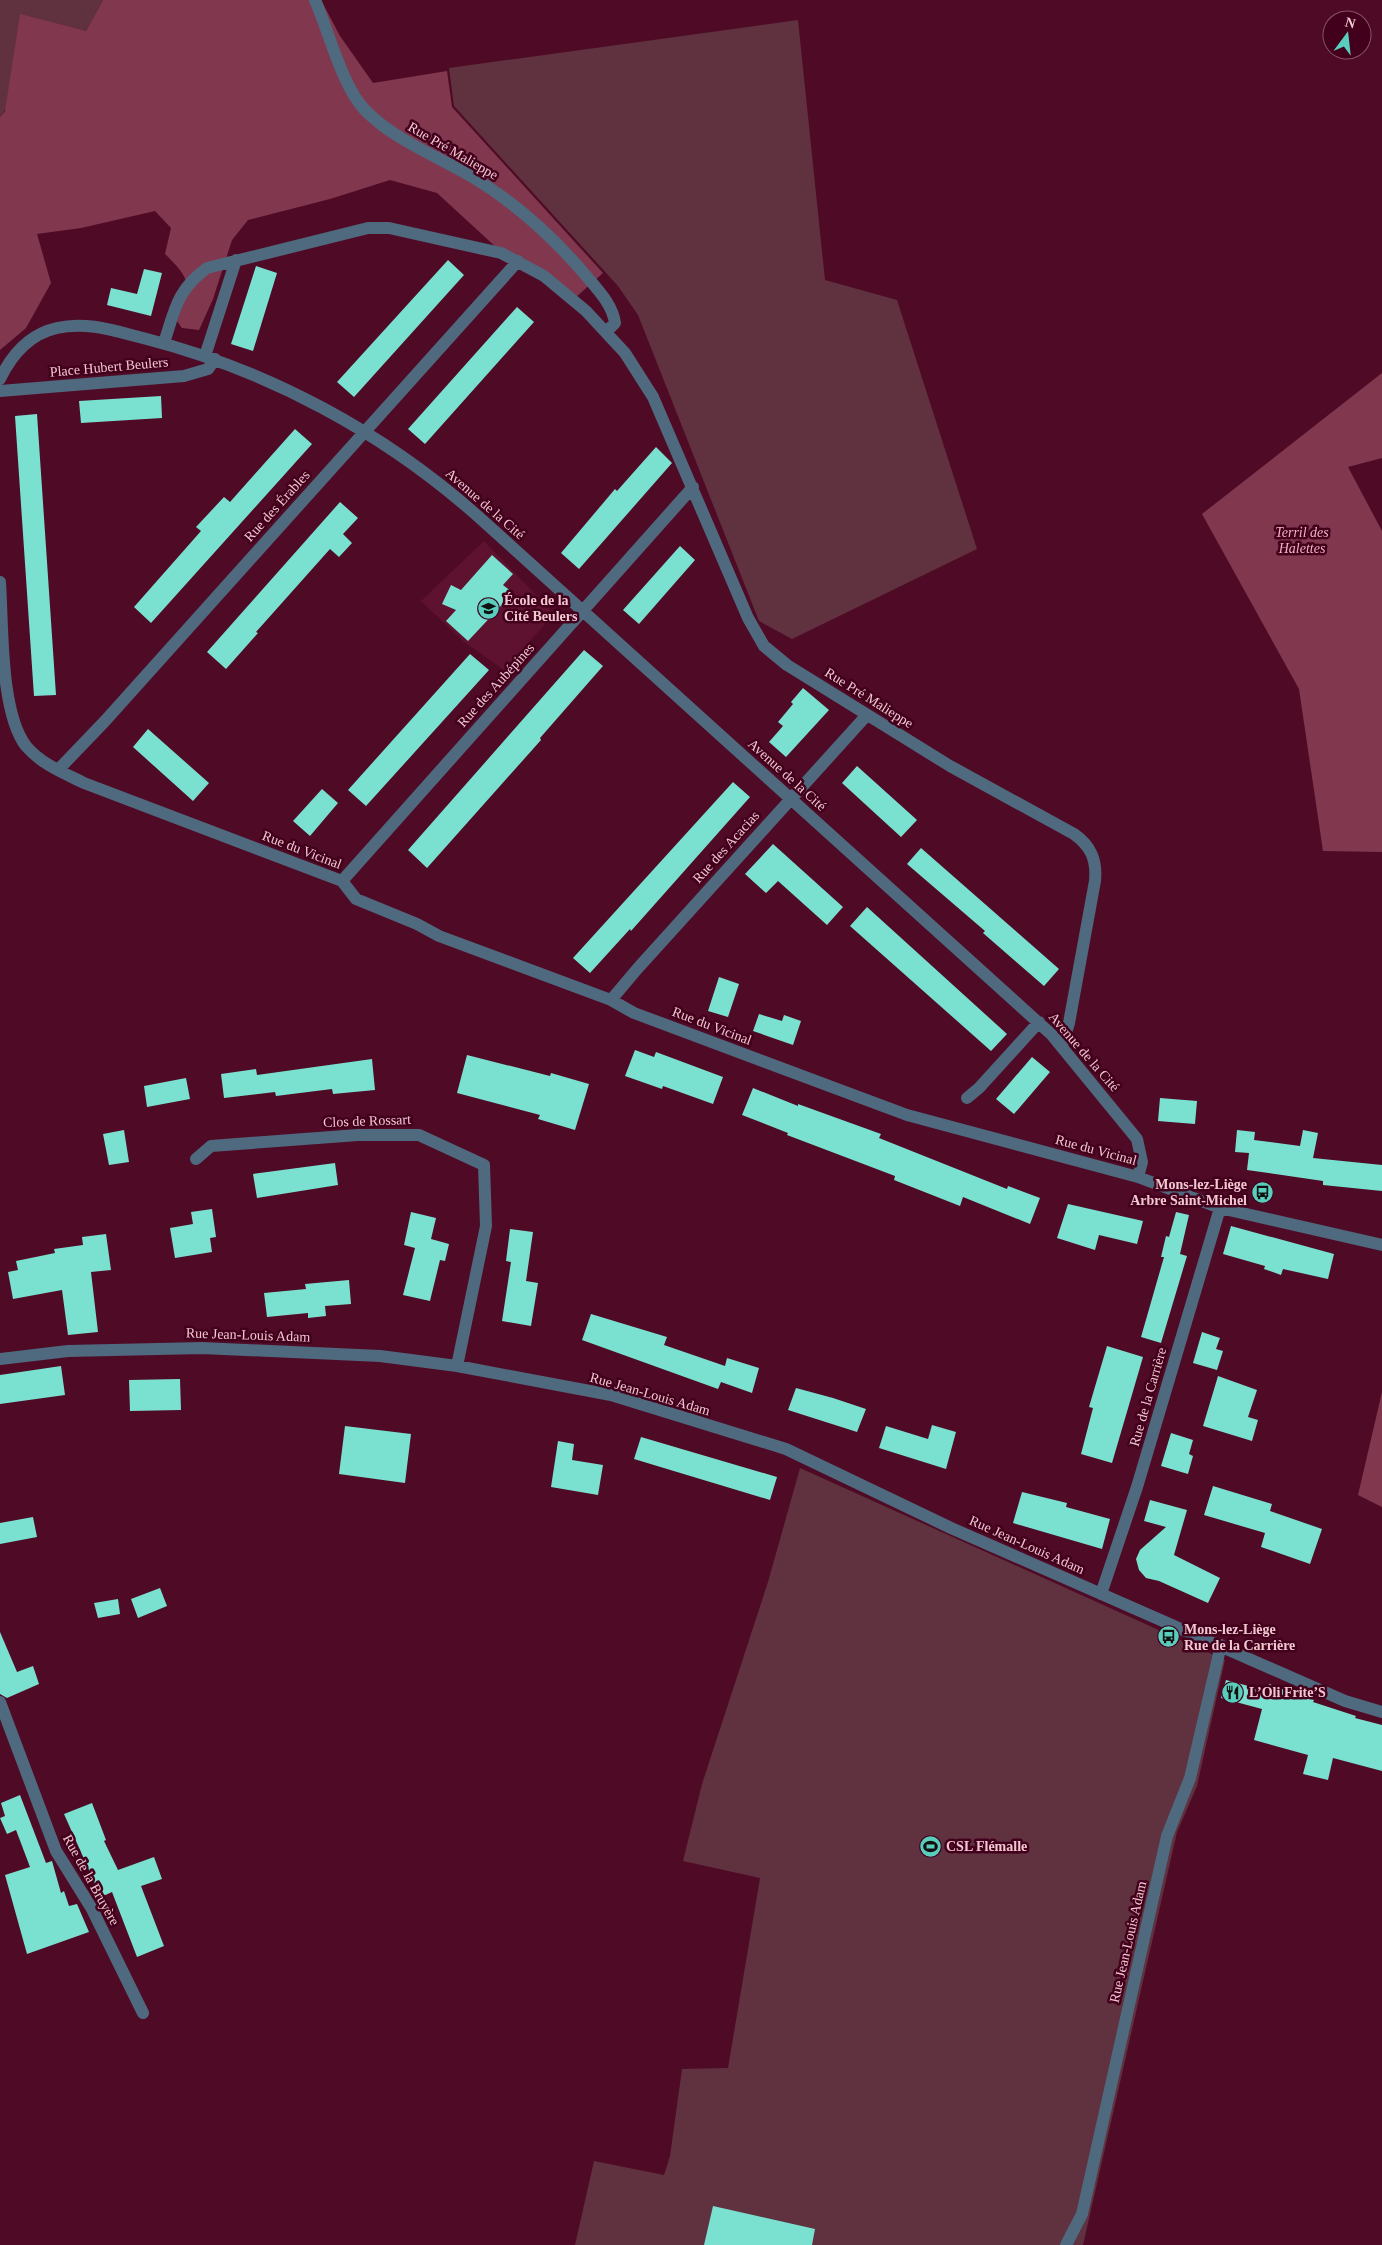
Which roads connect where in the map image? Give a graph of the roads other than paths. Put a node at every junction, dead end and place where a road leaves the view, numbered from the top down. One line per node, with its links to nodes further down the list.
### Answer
1 (315, 0): 4 (street, Rue Pré Malieppe)
2 (236, 260): 3 (street, Rue Pré Malieppe); 5 (street, Place Hubert Beulers); 6 (street)
3 (518, 261): 4 (street, Rue Pré Malieppe); 9 (street, Rue des Érables)
4 (606, 332): 10 (street, Rue Pré Malieppe)
5 (164, 343): 6 (street, Place Hubert Beulers); 7 (street, Place Hubert Beulers)
6 (210, 358): 8 (street, Place Hubert Beulers); 9 (street, Place Hubert Beulers)
7 (0, 379)
8 (0, 391)
9 (365, 430): 12 (street, Avenue de la Cité); 14 (street, Rue des Érables)
10 (693, 487): 12 (street, Rue des Aubépines); 13 (street, Rue Pré Malieppe)
11 (0, 582): 14 (street, Rue du Vicinal)
12 (582, 611): 15 (street, Avenue de la Cité); 16 (street, Rue des Aubépines)
13 (866, 716): 15 (street, Rue des Acacias); 19 (street, Rue Pré Malieppe)
14 (58, 770): 16 (street, Rue du Vicinal)
15 (790, 798): 17 (street, Rue des Acacias); 18 (street, Avenue de la Cité)
16 (342, 881): 17 (street, Rue du Vicinal)
17 (611, 1000): 22 (street, Rue du Vicinal)
18 (1039, 1022): 19 (street, Avenue de la Cité); 20 (street)
19 (1062, 1046): 22 (street, Avenue de la Cité)
20 (968, 1098)
21 (196, 1159): 26 (street, Clos de Rossart)
22 (1138, 1177): 23 (street, Rue du Vicinal)
23 (1220, 1208): 24 (street, Rue du Vicinal); 27 (street, Rue de la Carrière)
24 (1382, 1245)
25 (0, 1359): 26 (street, Rue Jean-Louis Adam)
26 (457, 1366): 27 (street, Rue Jean-Louis Adam)
27 (1101, 1594): 28 (street, Rue Jean-Louis Adam)
28 (1221, 1645): 30 (street, Rue Jean-Louis Adam); 32 (street, Rue Jean-Louis Adam)
29 (0, 1702): 31 (street, Rue de la Bruyère)
30 (1382, 1712)
31 (143, 2013)
32 (1066, 2245)

